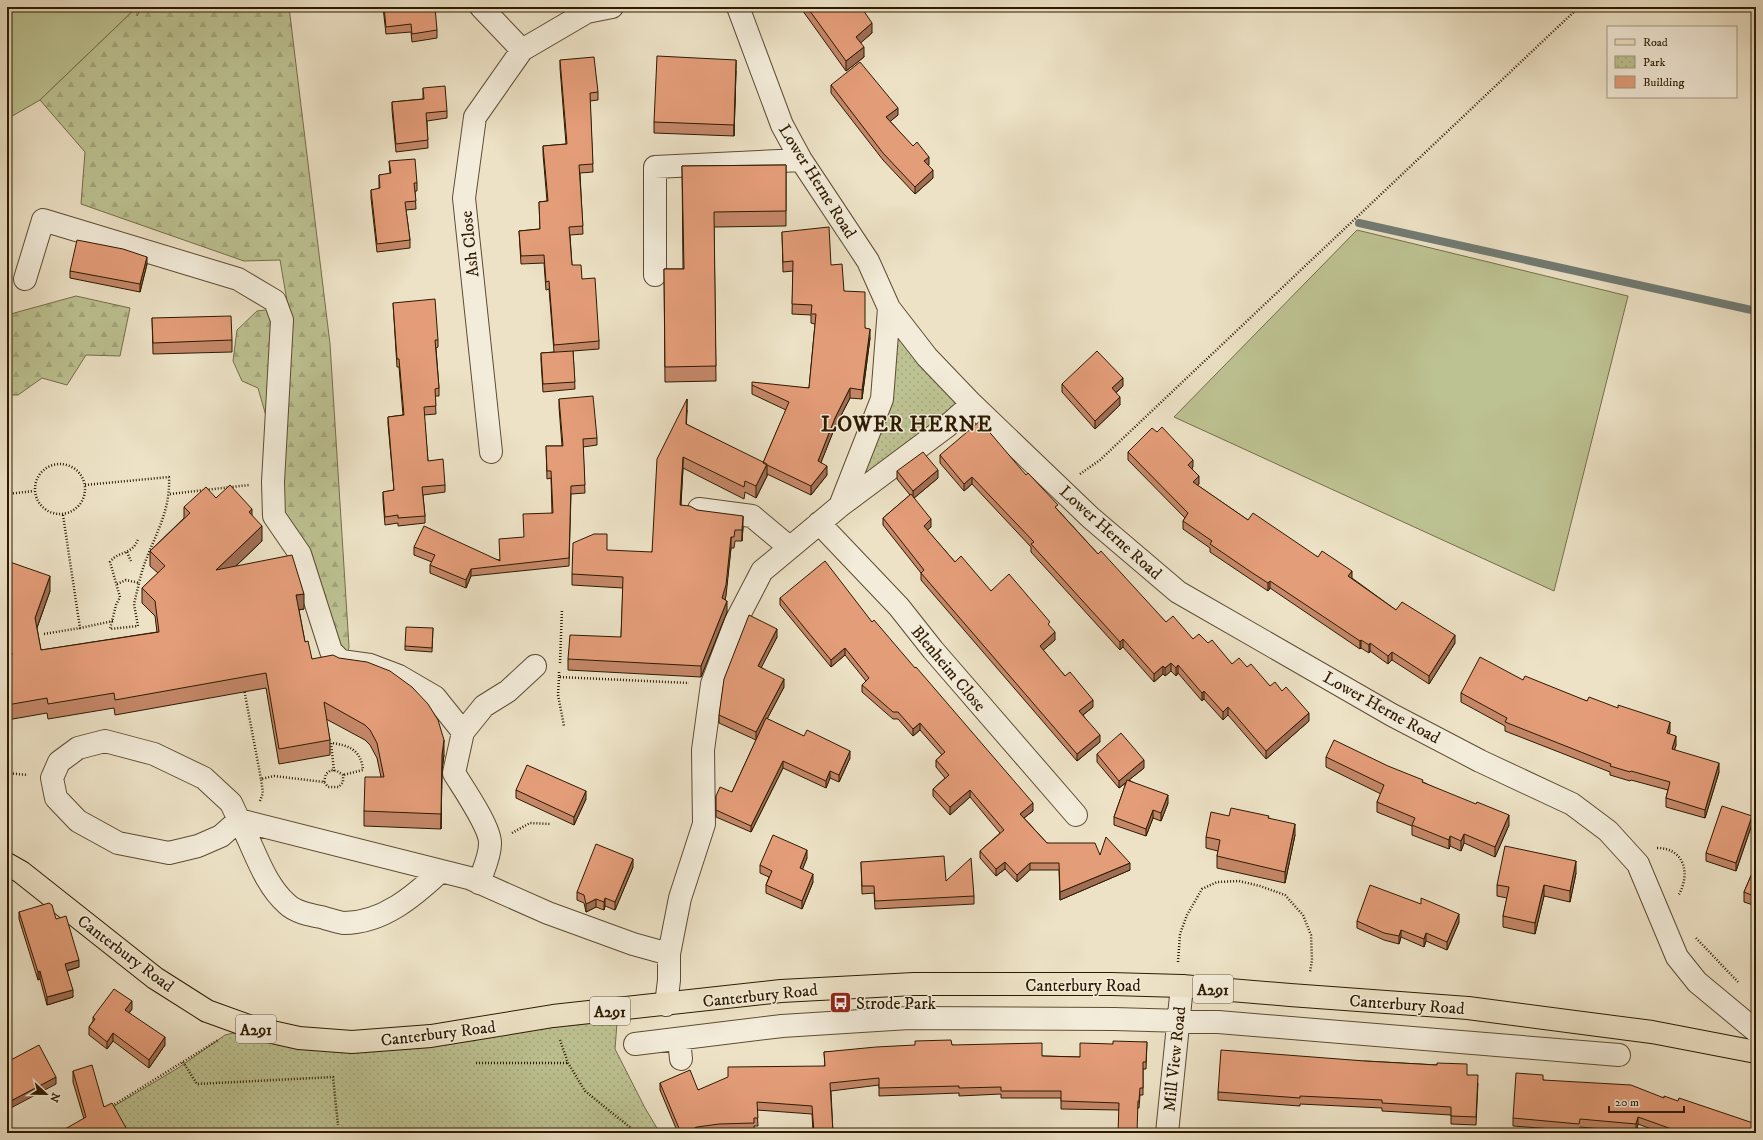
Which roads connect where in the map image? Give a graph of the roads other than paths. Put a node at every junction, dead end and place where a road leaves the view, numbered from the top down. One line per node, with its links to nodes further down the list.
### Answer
1 (481, 7): 4 (street)
2 (612, 7): 4 (street, Ash Close)
3 (738, 7): 5 (street, Lower Herne Road)
4 (522, 50): 10 (street, Ash Close)
5 (801, 160): 6 (street); 8 (street, Lower Herne Road)
6 (655, 275)
7 (25, 279): 16 (street)
8 (889, 308): 9 (street, Lower Herne Road); 11 (street, Lower Herne Road)
9 (972, 404): 11 (street, Lower Herne Road); 26 (street, Lower Herne Road)
10 (491, 452)
11 (840, 506): 13 (street, Lower Herne Road)
12 (699, 508): 14 (street)
13 (819, 523): 14 (street, Lower Herne Road); 17 (street, Blenheim Close)
14 (789, 547): 22 (street, Lower Herne Road)
15 (535, 666): 16 (street)
16 (463, 732): 21 (street)
17 (1076, 815)
18 (240, 820): 18 (street); 20 (street); 20 (street)
19 (7, 864): 24 (main road, Canterbury Road / A291)
20 (441, 871): 21 (street)
21 (479, 883): 22 (street)
22 (669, 954): 24 (street, Lower Herne Road)
23 (1179, 986): 24 (main road, Canterbury Road / A291); 25 (street, Mill View Road); 28 (main road, Canterbury Road / A291)
24 (666, 1005)
25 (1179, 1021): 27 (street, Canterbury Road); 29 (street, Canterbury Road); 30 (street, Mill View Road)
26 (1756, 1031)
27 (635, 1044)
28 (1756, 1052)
29 (1619, 1055)
30 (1167, 1133)

